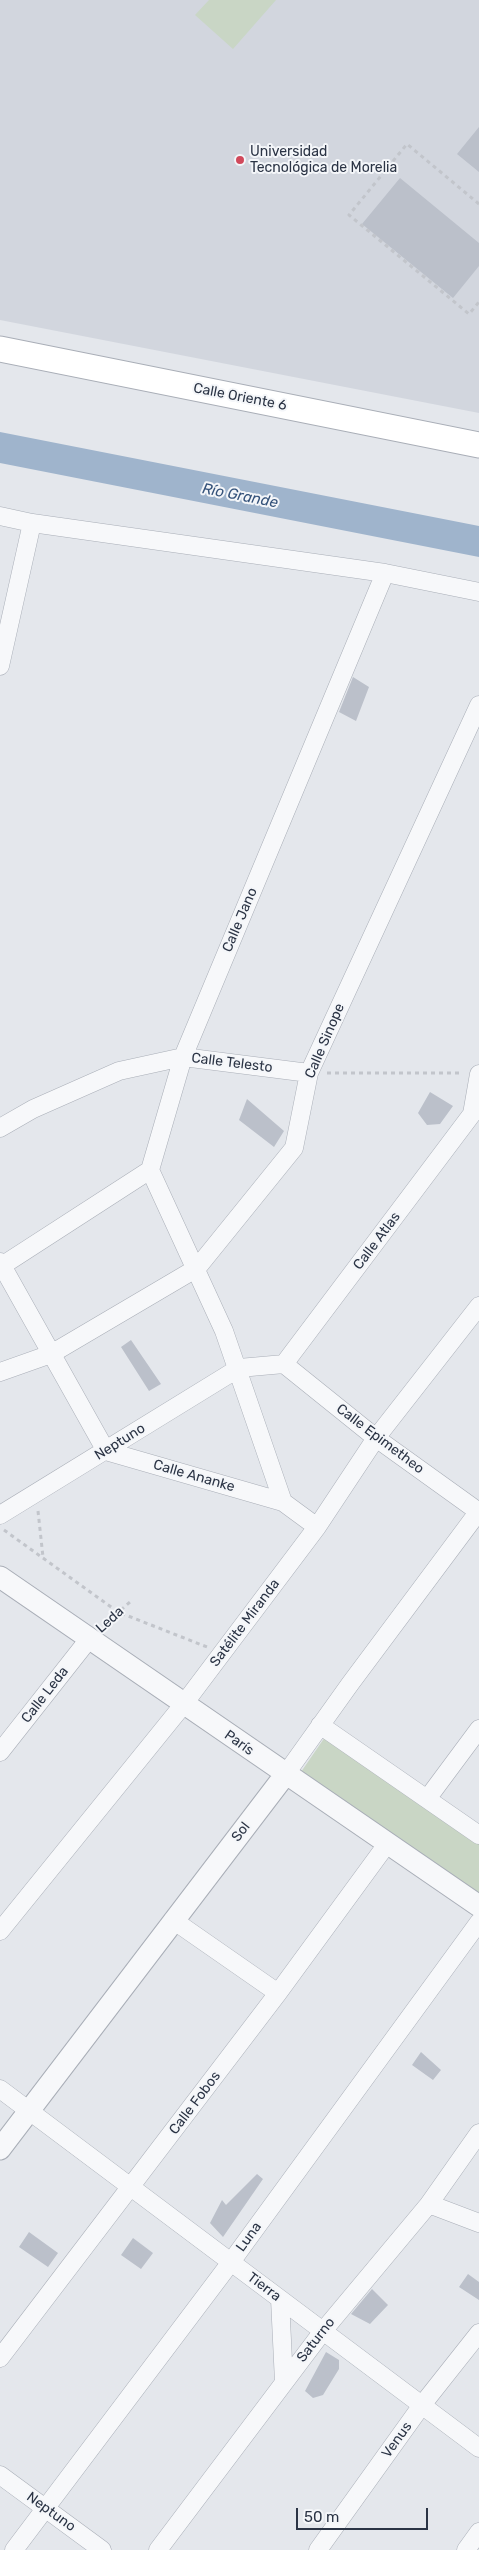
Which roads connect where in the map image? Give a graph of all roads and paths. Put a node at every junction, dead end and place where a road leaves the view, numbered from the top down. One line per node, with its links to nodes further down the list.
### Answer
1 (479, 204): 2 (path)
2 (479, 302)
3 (0, 349): 4 (main road, Calle Oriente 6)
4 (479, 445)
5 (0, 516): 6 (street)
6 (32, 522): 7 (street); 9 (street)
7 (384, 573): 8 (street); 11 (street, Calle Jano)
8 (479, 592)
9 (0, 666)
10 (479, 705): 12 (street, Calle Sinope)
11 (184, 1057): 12 (street, Calle Telesto); 14 (street, Calle Telesto); 15 (street, Calle Jano)
12 (309, 1073): 13 (path); 17 (street, Calle Sinope)
13 (474, 1073): 20 (street, Calle Atlas)
14 (0, 1128)
15 (150, 1170): 16 (street); 17 (street)
16 (1, 1265): 19 (street)
17 (197, 1268): 19 (street, Calle Sinope); 21 (street)
18 (479, 1306): 23 (street, Satélite Miranda)
19 (51, 1354): 22 (street, Calle Sinope); 24 (street)
20 (284, 1364): 21 (street); 23 (street, Calle Epimetheo)
21 (239, 1368): 24 (street, Neptuno); 26 (street)
22 (0, 1372)
23 (376, 1438): 27 (street, Calle Epimetheo); 29 (street, Satélite Miranda)
24 (106, 1451): 25 (street, Neptuno); 26 (street, Calle Ananke)
25 (36, 1493): 28 (street, Neptuno); 31 (path)
26 (283, 1502): 29 (street)
27 (479, 1512): 38 (street, Sol)
28 (0, 1514)
29 (317, 1527): 36 (street, Satélite Miranda)
30 (0, 1528): 31 (path)
31 (43, 1558): 34 (path)
32 (0, 1578): 35 (street, París)
33 (130, 1602): 34 (path, Leda)
34 (118, 1612): 35 (path, Leda); 36 (path)
35 (89, 1639): 37 (street, París); 40 (street, Calle Leda)
36 (221, 1653): 37 (street, Satélite Miranda)
37 (183, 1705): 41 (street, París); 48 (street, Satélite Miranda)
38 (320, 1725): 41 (street, Sol); 42 (street)
39 (479, 1729): 42 (street)
40 (0, 1752)
41 (285, 1775): 44 (street, París); 46 (street, Sol)
42 (427, 1799): 43 (street)
43 (479, 1835)
44 (387, 1844): 45 (street, París); 49 (street, Calle Fobos)
45 (479, 1906)
46 (173, 1920): 49 (street); 51 (street, Sol)
47 (479, 1922): 57 (street, Luna)
48 (0, 1931)
49 (278, 1993): 54 (street, Calle Fobos)
50 (0, 2089): 51 (street, Tierra)
51 (29, 2111): 53 (street, Sol); 54 (street, Tierra)
52 (479, 2134): 55 (street, Saturno)
53 (0, 2149)
54 (132, 2188): 57 (street, Tierra); 61 (street, Calle Fobos)
55 (428, 2204): 56 (street); 59 (street, Saturno)
56 (479, 2223)
57 (231, 2262): 58 (street, Tierra); 66 (street, Luna)
58 (280, 2299): 59 (street, Tierra); 62 (street)
59 (323, 2331): 62 (street, Saturno); 63 (street, Tierra)
60 (479, 2333): 63 (street, Venus)
61 (0, 2358)
62 (284, 2382): 70 (street, Saturno)
63 (422, 2405): 64 (street, Tierra); 71 (street, Venus)
64 (479, 2448)
65 (0, 2475): 66 (street, Neptuno)
66 (45, 2508): 68 (street, Luna); 69 (street, Neptuno)
67 (479, 2532): 72 (street)
68 (14, 2550)
69 (102, 2550)
70 (158, 2550)
71 (318, 2550)
72 (466, 2550)

